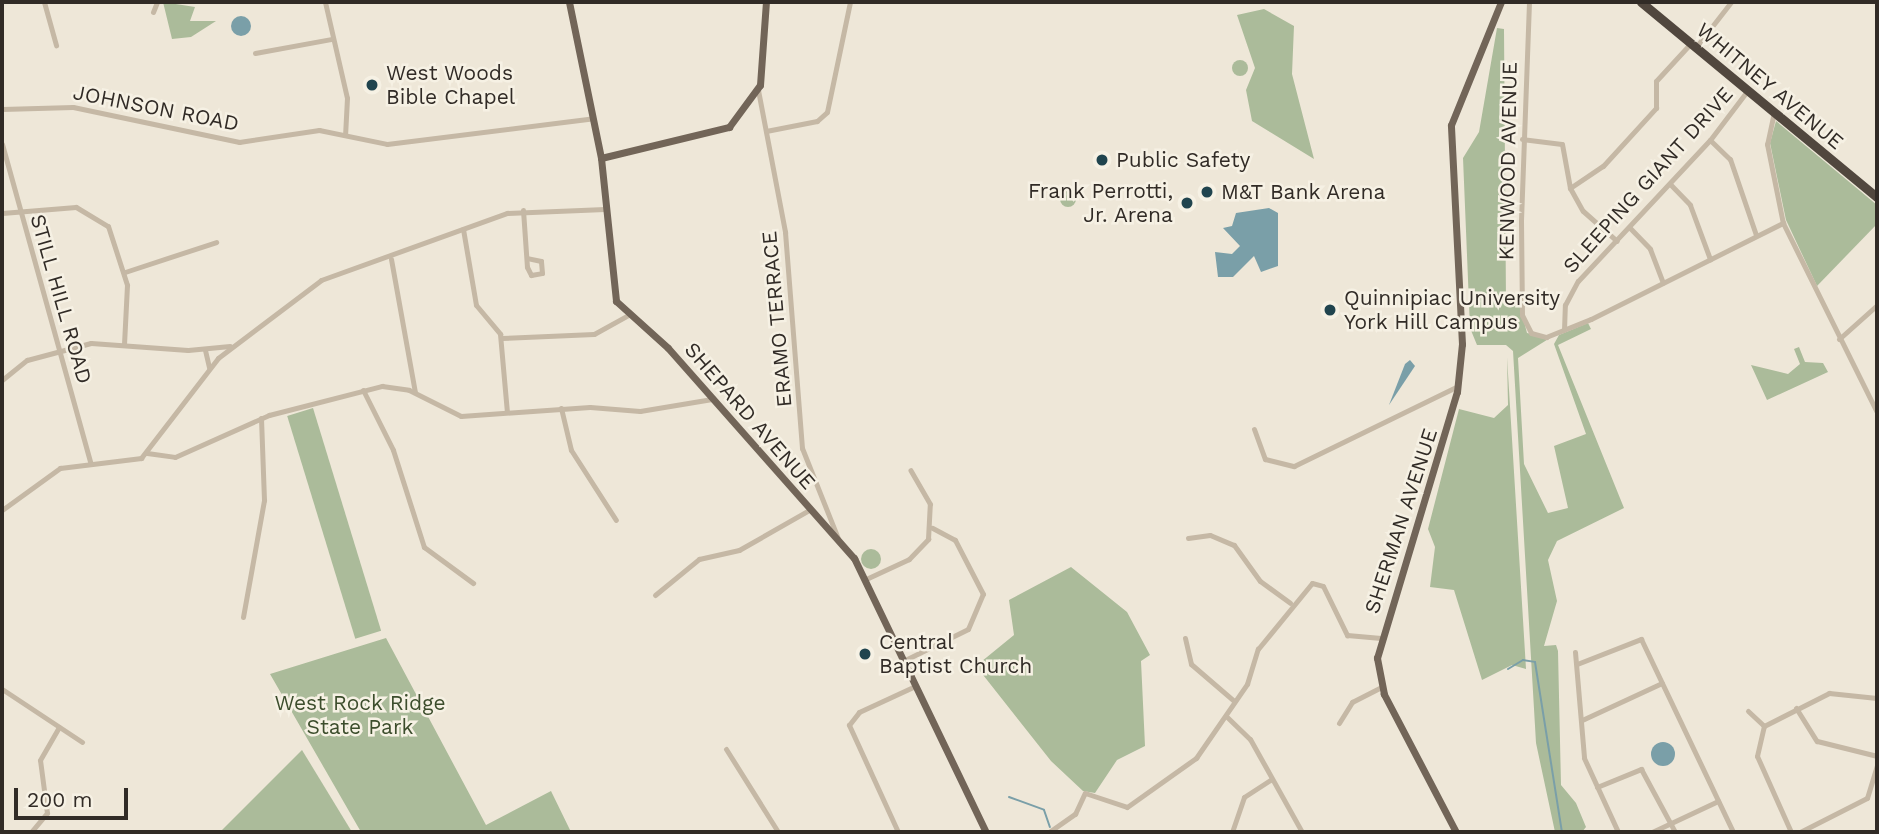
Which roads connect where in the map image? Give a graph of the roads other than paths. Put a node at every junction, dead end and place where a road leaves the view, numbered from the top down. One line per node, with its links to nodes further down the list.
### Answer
1 (44, 2): 13 (street)
2 (157, 2): 11 (street)
3 (325, 2): 12 (street)
4 (569, 2): 20 (main road, SHEPARD AVENUE)
5 (765, 2): 16 (main road)
6 (850, 2): 21 (street)
7 (1529, 2): 23 (street, KENWOOD AVENUE)
8 (1641, 2): 14 (highway, WHITNEY AVENUE)
9 (1731, 2): 14 (street)
10 (1500, 3): 56 (main road, SHERMAN AVENUE)
11 (153, 12)
12 (331, 39): 15 (street); 22 (street)
13 (56, 45)
14 (1694, 45): 17 (highway, WHITNEY AVENUE); 28 (street)
15 (255, 53)
16 (758, 90): 21 (street, ERAMO TERRACE); 26 (main road)
17 (1748, 90): 19 (highway, WHITNEY AVENUE); 24 (street, SLEEPING GIANT DRIVE)
18 (2, 109): 22 (street, JOHNSON ROAD)
19 (1774, 112): 29 (highway, WHITNEY AVENUE); 34 (street)
20 (589, 119): 22 (street, JOHNSON ROAD); 26 (main road, SHEPARD AVENUE)
21 (766, 131): 73 (street, ERAMO TERRACE)
22 (345, 135)
23 (1522, 139): 28 (street); 47 (street, KENWOOD AVENUE)
24 (1710, 140): 27 (street, SLEEPING GIANT DRIVE); 37 (street)
25 (2, 145): 32 (street, STILL HILL ROAD)
26 (601, 158): 30 (main road, SHEPARD AVENUE)
27 (1670, 184): 35 (street, SLEEPING GIANT DRIVE); 42 (street)
28 (1570, 187): 39 (street)
29 (1877, 197)
30 (605, 209): 31 (street); 46 (main road, SHEPARD AVENUE)
31 (523, 210): 36 (street); 40 (street)
32 (20, 211): 33 (street); 43 (street); 53 (street, STILL HILL ROAD)
33 (2, 213)
34 (1783, 223): 37 (street, KENWOOD AVENUE); 49 (street)
35 (1630, 228): 39 (street, SLEEPING GIANT DRIVE); 44 (street)
36 (463, 229): 41 (street); 48 (street)
37 (1756, 235): 42 (street, KENWOOD AVENUE)
38 (216, 242): 43 (street)
39 (1617, 242): 47 (street, SLEEPING GIANT DRIVE)
40 (527, 258)
41 (391, 259): 51 (street); 58 (street)
42 (1710, 259): 44 (street, KENWOOD AVENUE)
43 (125, 272): 50 (street)
44 (1664, 283): 47 (street, KENWOOD AVENUE)
45 (1877, 305): 49 (street)
46 (628, 315): 48 (street); 59 (main road, SHEPARD AVENUE)
47 (1564, 330)
48 (501, 338): 61 (street)
49 (1839, 339): 62 (street)
50 (124, 344): 52 (street); 53 (street)
51 (230, 346): 52 (street); 54 (street)
52 (205, 349): 54 (street)
53 (59, 351): 55 (street); 66 (street, STILL HILL ROAD)
54 (209, 368): 65 (street)
55 (2, 379)
56 (1458, 386): 64 (street); 80 (main road, SHERMAN AVENUE)
57 (363, 390): 58 (street); 63 (street); 75 (street)
58 (415, 392): 61 (street)
59 (712, 399): 60 (street); 69 (main road, SHEPARD AVENUE)
60 (561, 408): 61 (street); 70 (street)
61 (507, 412)
62 (1877, 412)
63 (261, 418): 65 (street); 78 (street)
64 (1254, 429)
65 (146, 453): 66 (street)
66 (90, 462): 68 (street)
67 (910, 470): 71 (street)
68 (2, 510)
69 (809, 510): 73 (main road, SHEPARD AVENUE); 76 (street)
70 (616, 520)
71 (932, 528): 74 (street); 82 (street)
72 (1188, 538): 77 (street)
73 (839, 541): 74 (main road, SHEPARD AVENUE)
74 (866, 579): 82 (main road, SHEPARD AVENUE)
75 (473, 583)
76 (655, 595)
77 (1290, 603): 80 (street); 89 (street)
78 (243, 617)
79 (1185, 638): 89 (street)
80 (1381, 638): 86 (main road, SHERMAN AVENUE)
81 (1575, 652): 83 (street)
82 (904, 661): 85 (main road, SHEPARD AVENUE)
83 (1577, 664): 84 (street); 93 (street)
84 (1662, 683): 93 (street); 103 (street)
85 (915, 686): 107 (street); 108 (main road, SHEPARD AVENUE)
86 (1381, 687): 94 (street); 112 (main road, SHERMAN AVENUE)
87 (2, 689): 96 (street)
88 (1877, 698): 90 (street)
89 (1234, 701): 92 (street)
90 (1796, 708): 95 (street); 99 (street)
91 (1748, 711): 95 (street)
92 (1227, 717): 101 (street); 109 (street)
93 (1581, 720): 102 (street)
94 (1339, 723)
95 (1764, 726): 117 (street)
96 (60, 727): 97 (street); 105 (street)
97 (82, 742)
98 (726, 749): 106 (street)
99 (1877, 756)
100 (1877, 766): 118 (street)
101 (1272, 779): 110 (street); 111 (street)
102 (1597, 787): 104 (street); 113 (street)
103 (1718, 801): 104 (street); 116 (street)
104 (1671, 823): 114 (street); 115 (street)
105 (31, 832)
106 (778, 832)
107 (898, 832)
108 (986, 832)
109 (1049, 832)
110 (1232, 832)
111 (1302, 832)
112 (1456, 832)
113 (1618, 832)
114 (1652, 832)
115 (1675, 832)
116 (1733, 832)
117 (1791, 832)
118 (1800, 832)

